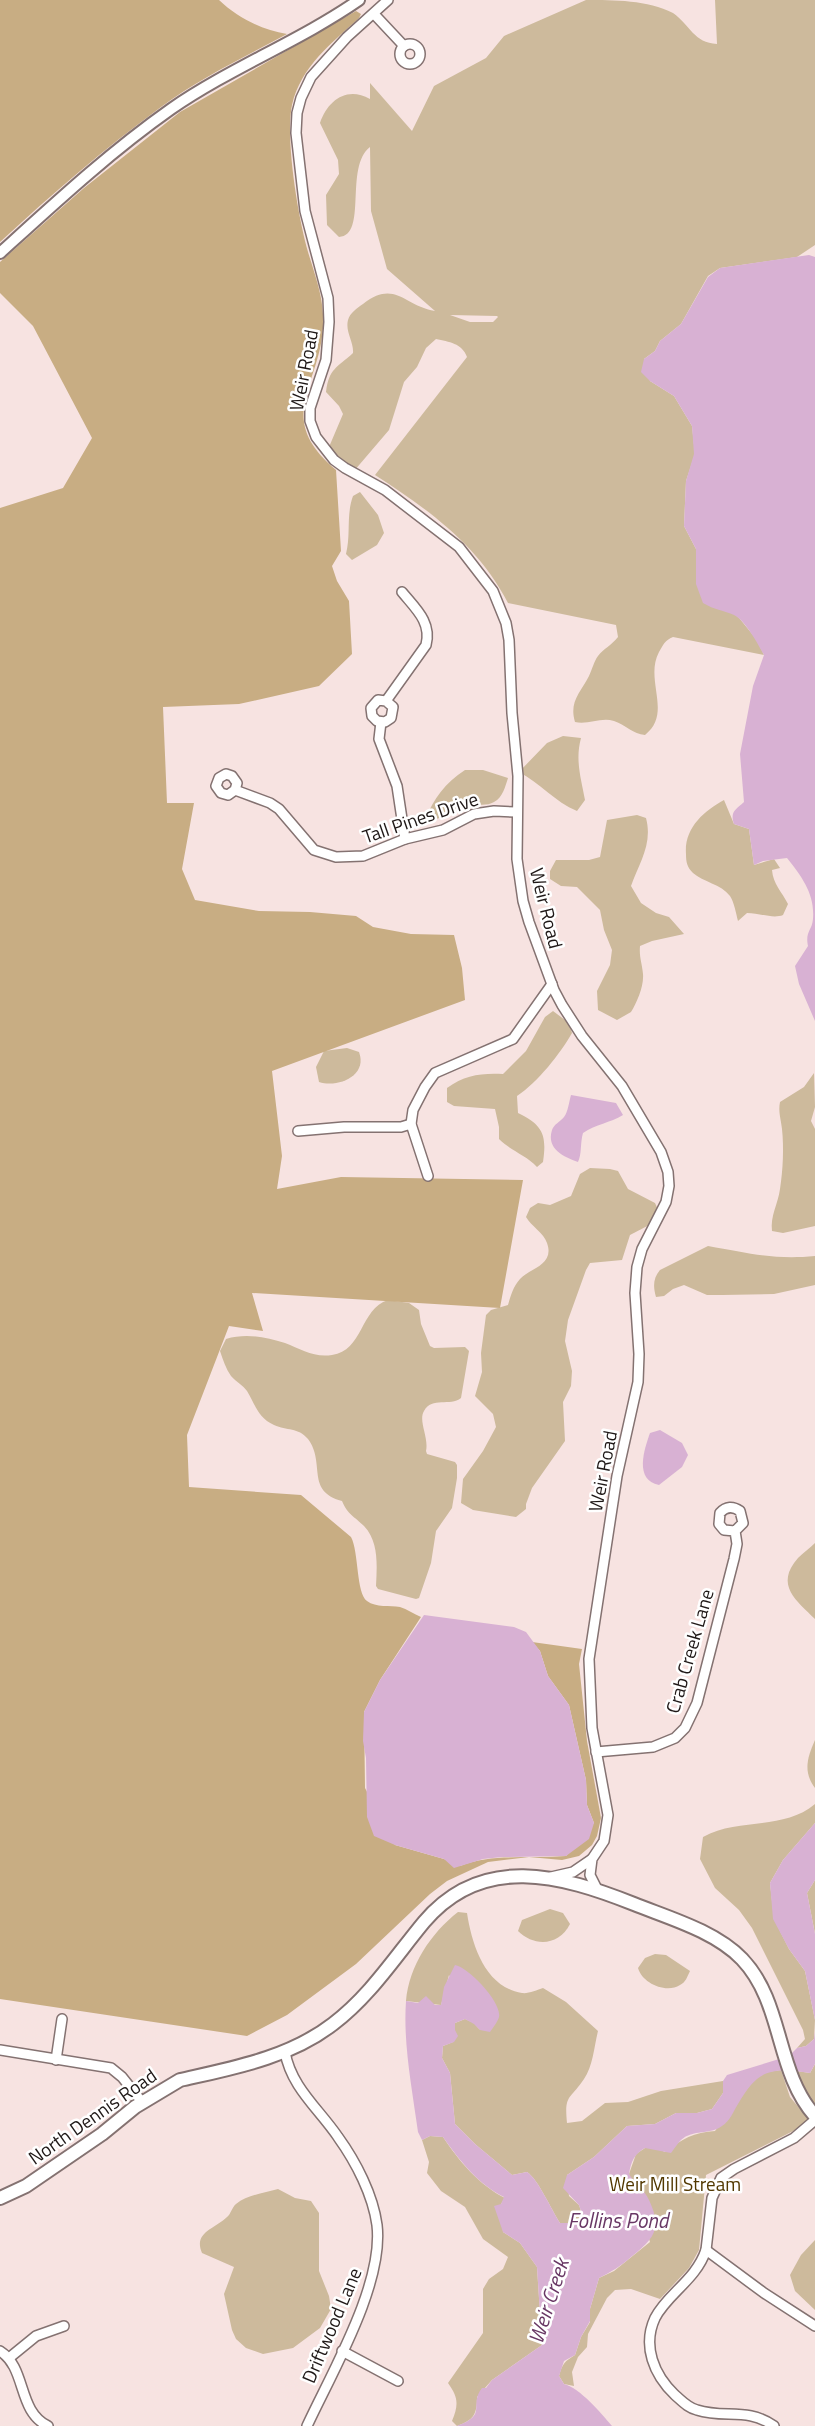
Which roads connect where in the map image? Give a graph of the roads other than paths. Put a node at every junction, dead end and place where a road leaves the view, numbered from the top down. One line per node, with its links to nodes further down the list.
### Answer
1 (359, 0): 5 (street)
2 (388, 0): 3 (street, Weir Road)
3 (374, 14): 4 (street); 10 (street, Weir Road)
4 (404, 46)
5 (0, 253)
6 (402, 592): 7 (street)
7 (386, 701): 8 (street); 8 (street)
8 (381, 722): 11 (street)
9 (235, 790): 11 (street, Tall Pines Drive)
10 (516, 812): 11 (street, Tall Pines Drive); 12 (street, Weir Road)
11 (405, 839)
12 (552, 984): 13 (street); 17 (street, Weir Road)
13 (411, 1124): 14 (street); 15 (street)
14 (298, 1131)
15 (428, 1176)
16 (735, 1531): 17 (street, Crab Creek Lane)
17 (596, 1752): 18 (street, Weir Road)
18 (592, 1859): 19 (street); 20 (street)
19 (550, 1877): 20 (main road, North Dennis Road); 23 (main road, North Dennis Road)
20 (598, 1891): 26 (main road, North Dennis Road)
21 (62, 2019): 24 (street)
22 (0, 2050): 24 (street)
23 (285, 2052): 25 (main road, North Dennis Road); 32 (street, Driftwood Lane)
24 (56, 2060): 25 (street)
25 (142, 2102): 27 (main road, North Dennis Road)
26 (815, 2118): 28 (street)
27 (0, 2198)
28 (706, 2250): 30 (street); 37 (street)
29 (64, 2326): 33 (street)
30 (815, 2326)
31 (0, 2351): 33 (street)
32 (342, 2351): 34 (street); 36 (street, Driftwood Lane)
33 (9, 2358): 35 (street)
34 (398, 2381)
35 (48, 2426)
36 (307, 2426)
37 (774, 2426)

